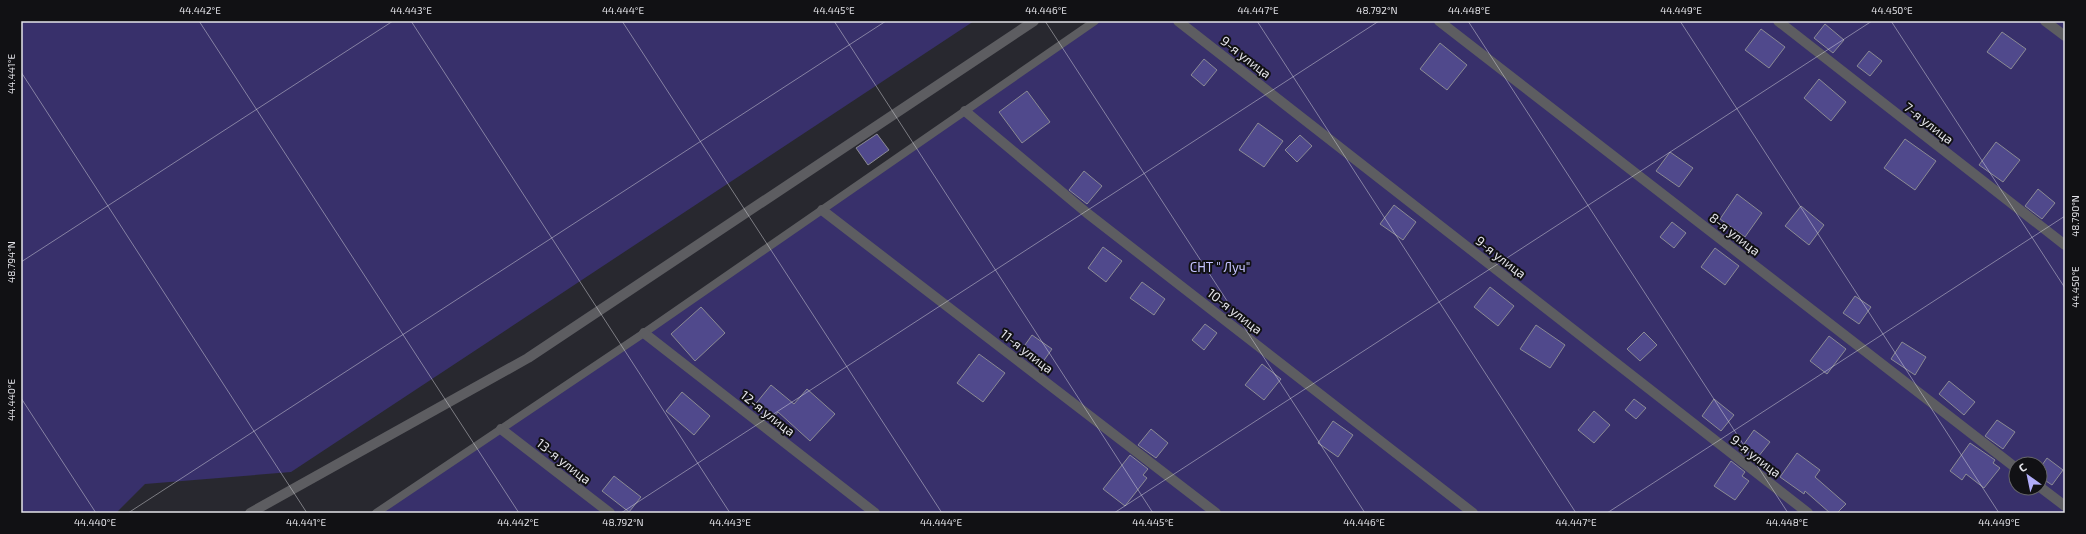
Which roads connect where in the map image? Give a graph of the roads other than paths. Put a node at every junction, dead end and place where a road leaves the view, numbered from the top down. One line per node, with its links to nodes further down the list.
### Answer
1 (1034, 21): 16 (street)
2 (1095, 21): 8 (lane)
3 (1178, 21): 22 (street, 9-я улица)
4 (1439, 21): 13 (street, 8-я улица)
5 (1778, 21): 10 (street, 7-я улица)
6 (2045, 21): 7 (street)
7 (2065, 36)
8 (965, 111): 9 (lane); 21 (street, 10-я улица)
9 (822, 210): 11 (lane); 20 (street, 11-я улица)
10 (2065, 245)
11 (644, 333): 12 (lane); 19 (street, 12-я улица)
12 (502, 429): 17 (lane); 18 (street, 13-я улица)
13 (2008, 462)
14 (2048, 493): 15 (street)
15 (2065, 506)
16 (250, 513)
17 (376, 513)
18 (610, 513)
19 (875, 513)
20 (1216, 513)
21 (1473, 513)
22 (1808, 513)

